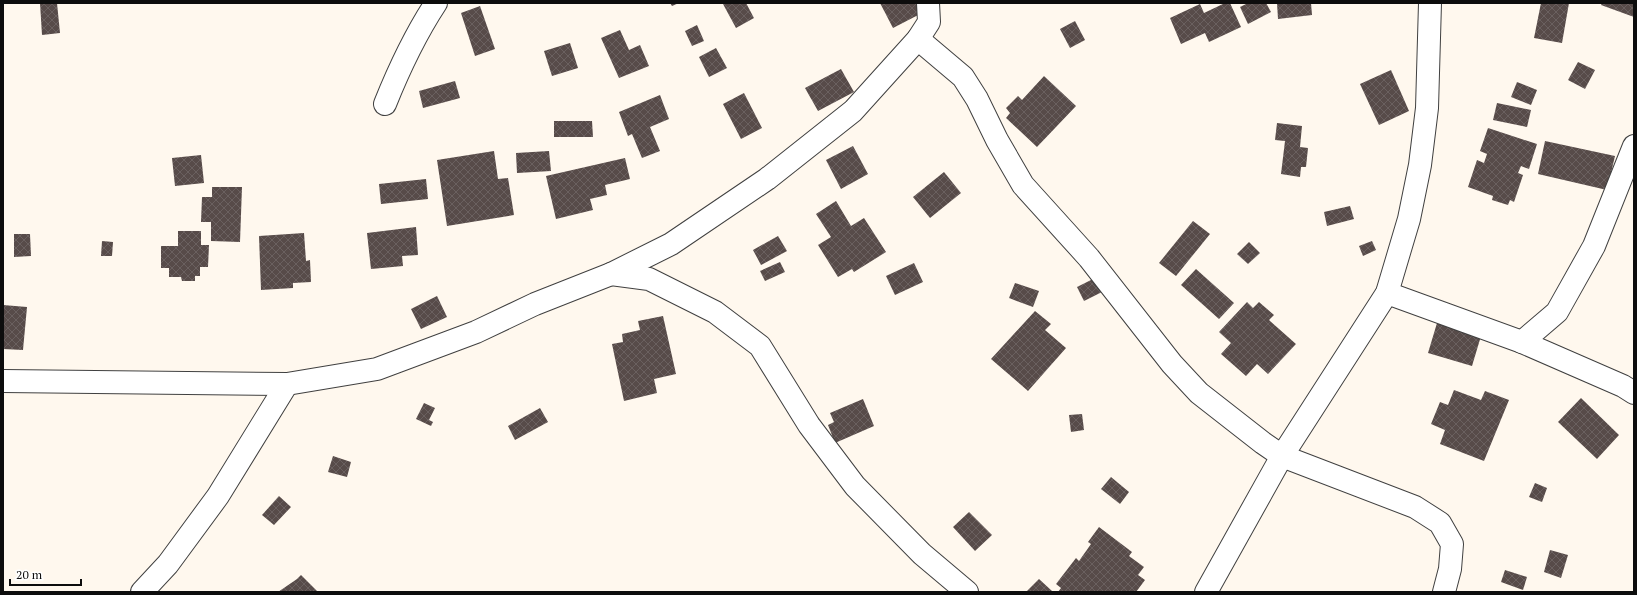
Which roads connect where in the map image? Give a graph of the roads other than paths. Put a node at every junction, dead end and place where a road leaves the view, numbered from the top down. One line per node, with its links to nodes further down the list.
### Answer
1 (436, 3): 5 (street)
2 (928, 3): 4 (street)
3 (1430, 3): 8 (street)
4 (918, 40): 7 (street); 13 (street)
5 (386, 104)
6 (1634, 146): 9 (street)
7 (611, 274): 11 (street); 15 (street)
8 (1388, 293): 9 (street); 13 (street)
9 (1522, 342): 12 (street)
10 (3, 381): 11 (street)
11 (287, 384): 14 (street)
12 (1634, 393)
13 (1282, 456): 16 (street); 17 (street)
14 (142, 592)
15 (967, 592)
16 (1206, 592)
17 (1444, 592)

